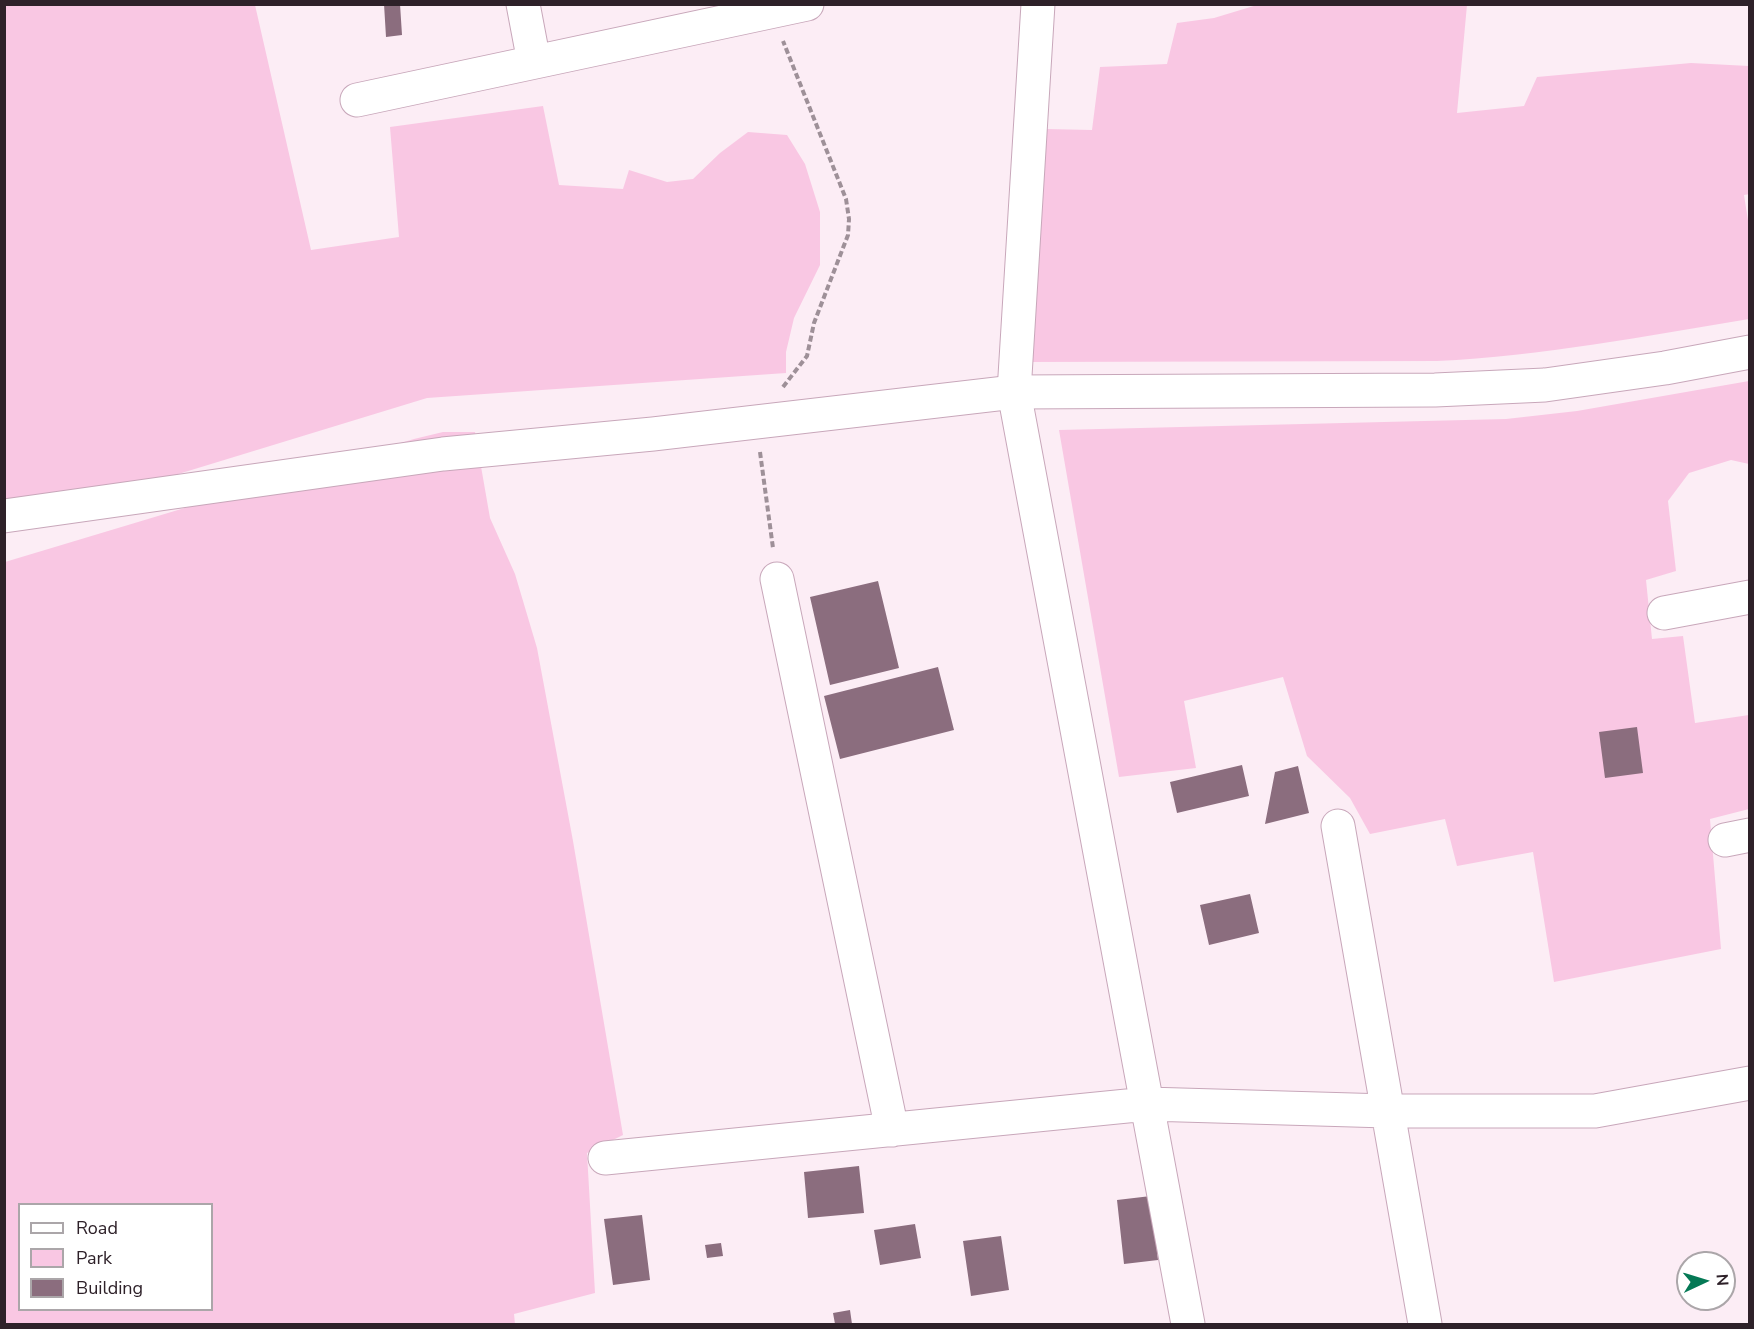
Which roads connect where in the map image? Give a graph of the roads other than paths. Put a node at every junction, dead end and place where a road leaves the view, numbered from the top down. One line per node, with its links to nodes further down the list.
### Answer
1 (523, 4): 4 (street)
2 (807, 4): 4 (street)
3 (1038, 4): 7 (street)
4 (534, 62): 5 (street)
5 (357, 100)
6 (1749, 352): 7 (street)
7 (1014, 392): 8 (street); 14 (street)
8 (4, 516)
9 (777, 579): 16 (street)
10 (1749, 597): 11 (street)
11 (1664, 613)
12 (1338, 826): 15 (street)
13 (1749, 1083): 15 (street)
14 (1147, 1104): 15 (street); 16 (street); 18 (street)
15 (1387, 1111): 19 (street)
16 (892, 1130): 17 (street)
17 (605, 1158)
18 (1188, 1324)
19 (1425, 1324)

